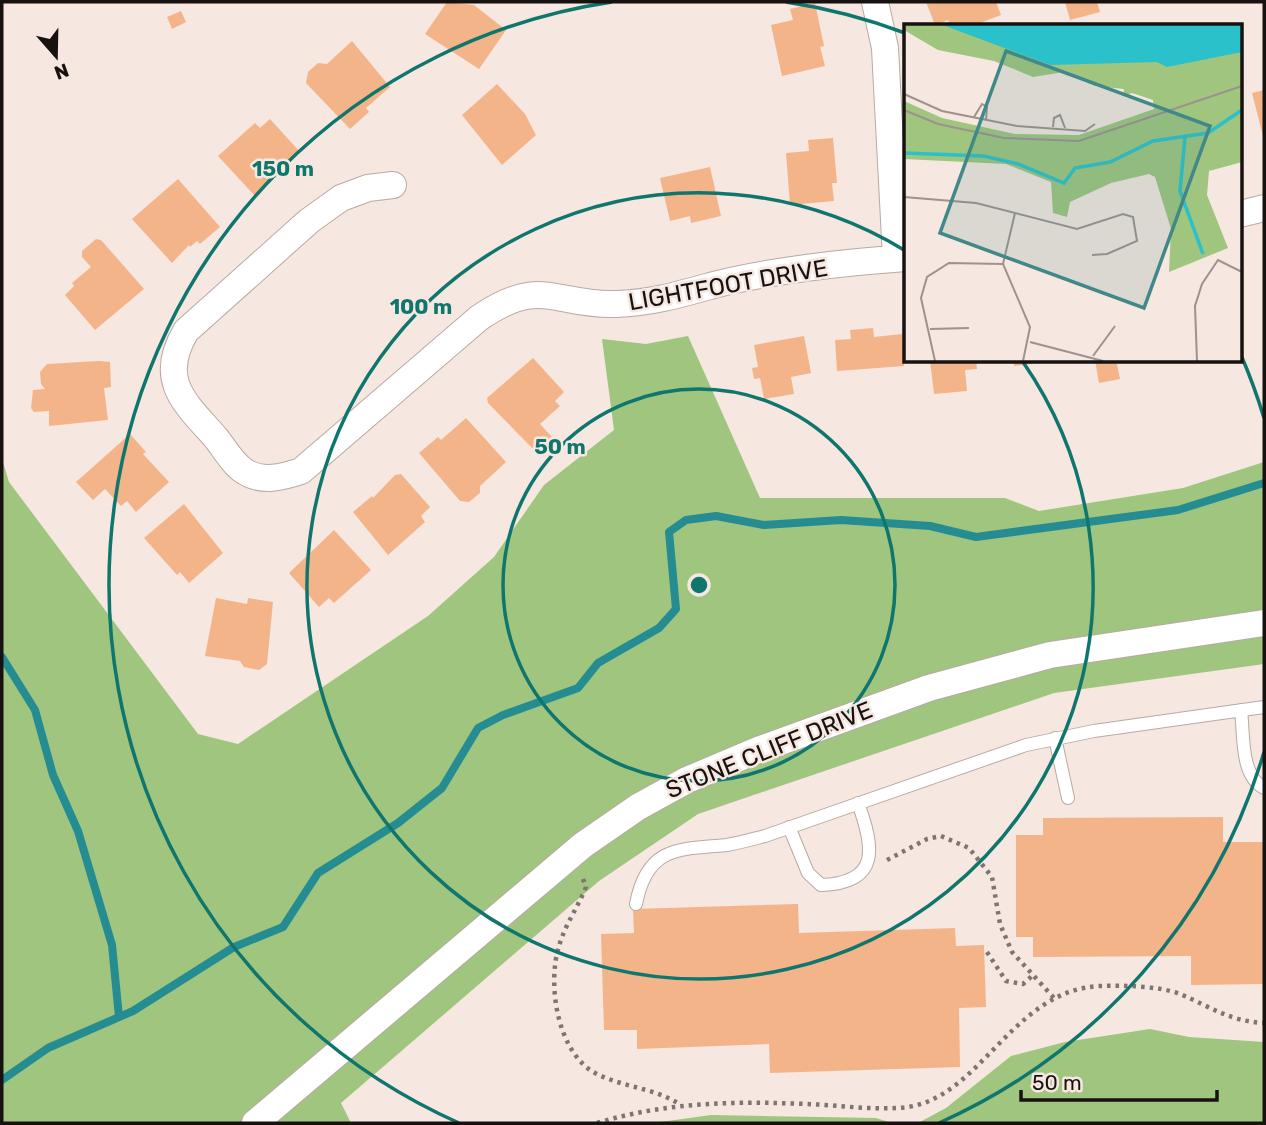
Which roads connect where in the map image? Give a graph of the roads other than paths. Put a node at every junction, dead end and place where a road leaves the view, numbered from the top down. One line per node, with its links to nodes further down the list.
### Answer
1 (875, 2): 5 (street)
2 (393, 185): 5 (street, LIGHTFOOT DRIVE)
3 (1264, 208): 4 (street)
4 (1242, 214)
5 (901, 258)
6 (1264, 623): 15 (street, STONE CLIFF DRIVE)
7 (1264, 707): 8 (lane)
8 (1241, 710): 9 (lane); 10 (lane)
9 (1055, 738): 11 (lane); 12 (lane)
10 (1264, 788)
11 (1068, 798)
12 (858, 803): 13 (lane); 13 (lane)
13 (789, 827): 14 (lane)
14 (636, 904)
15 (255, 1123)

